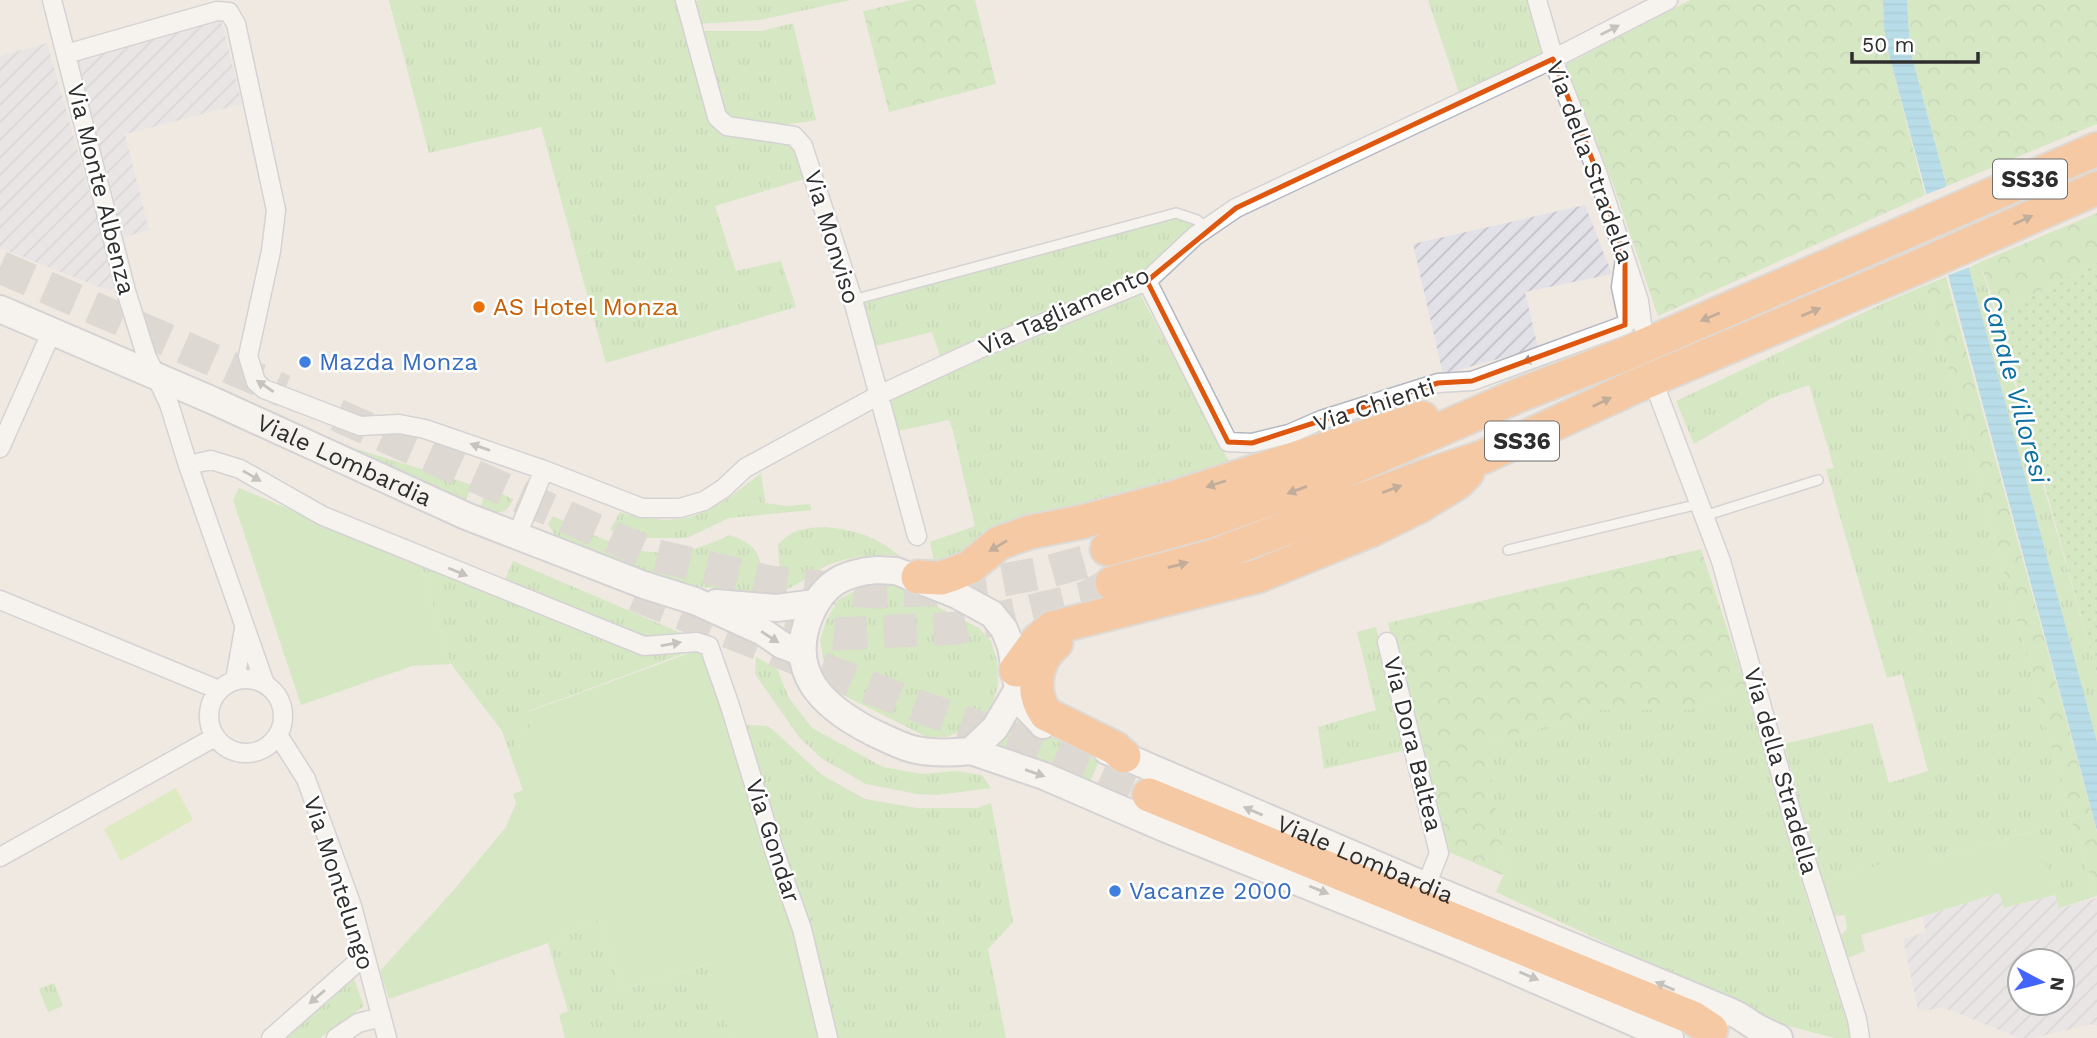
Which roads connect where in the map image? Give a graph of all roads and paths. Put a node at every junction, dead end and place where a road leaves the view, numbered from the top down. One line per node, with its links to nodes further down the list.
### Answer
1 (52, 0): 5 (street, Via Monte Albenza)
2 (685, 0): 12 (street, Via Monviso)
3 (1537, 0): 6 (street, Via della Stradella)
4 (1668, 0): 6 (street, Via Tagliamento, one-way to 4)
5 (66, 54): 16 (street, Via Monte Albenza); 23 (street, Viale Lombardia, one-way to 5)
6 (1553, 59): 9 (street, Via Tagliamento); 10 (street, Via della Stradella)
7 (2097, 149): 19 (highway, SS36, one-way to 19)
8 (2088, 195): 21 (highway, SS36, one-way to 8)
9 (1207, 228): 11 (street, Via Tagliamento); 12 (lane)
10 (1625, 259): 11 (street, Via Chienti, one-way to 11); 14 (street, Via della Stradella)
11 (1147, 281): 18 (street, Via Tagliamento)
12 (853, 300): 18 (street, Via Monviso)
13 (0, 309): 15 (main road, Viale Lombardia)
14 (1642, 324)
15 (52, 331): 16 (main road, Viale Lombardia); 20 (street)
16 (156, 376): 22 (street); 27 (main road, Viale Lombardia)
17 (1658, 394): 26 (street, Via della Stradella)
18 (879, 395): 25 (street, Via Tagliamento); 28 (street, Via Monviso)
19 (1517, 396): 29 (highway, SS36, one-way to 29); 32 (highway, one-way to 32)
20 (0, 448)
21 (1483, 457): 31 (highway, SS36); 33 (highway, SS36, one-way to 21)
22 (188, 465): 37 (street); 57 (street, Via Gondar, one-way to 57)
23 (544, 470): 25 (street, Viale Lombardia); 27 (street)
24 (1818, 480): 26 (lane)
25 (642, 508)
26 (1702, 510): 30 (lane); 60 (street, Via della Stradella)
27 (517, 535): 35 (main road, Viale Lombardia)
28 (917, 537)
29 (1107, 550)
30 (1508, 551)
31 (1258, 576): 41 (highway, SS36); 47 (highway)
32 (918, 577): 36 (main road); 41 (main road)
33 (1112, 583)
34 (0, 600): 43 (street)
35 (695, 601): 36 (main road, Viale Lombardia); 39 (main road, Viale Lombardia, one-way to 39)
36 (816, 603): 39 (main road)
37 (244, 629): 40 (street); 42 (street)
38 (1387, 642): 50 (street, Via Dora Baltea)
39 (801, 652): 46 (main road)
40 (235, 680): 42 (street); 43 (street)
41 (1017, 680): 46 (main road); 47 (main road, Viale Lombardia)
42 (265, 684): 44 (street)
43 (219, 690): 45 (street)
44 (278, 735): 45 (street); 51 (street, Via Montelungo)
45 (215, 737): 49 (street)
46 (971, 751): 58 (main road, Viale Lombardia, one-way to 58)
47 (1124, 756): 50 (main road, Viale Lombardia, one-way to 47)
48 (1149, 795): 53 (highway)
49 (0, 857)
50 (1426, 886): 53 (main road, Viale Lombardia, one-way to 50)
51 (363, 957): 52 (street, Via Montelungo); 54 (street, one-way to 54)
52 (381, 1017): 55 (street); 56 (street, Via Montelungo)
53 (1717, 1026): 59 (main road, Viale Lombardia)
54 (271, 1038)
55 (336, 1038)
56 (387, 1038)
57 (828, 1038)
58 (1670, 1038)
59 (1779, 1038)
60 (1860, 1038)

